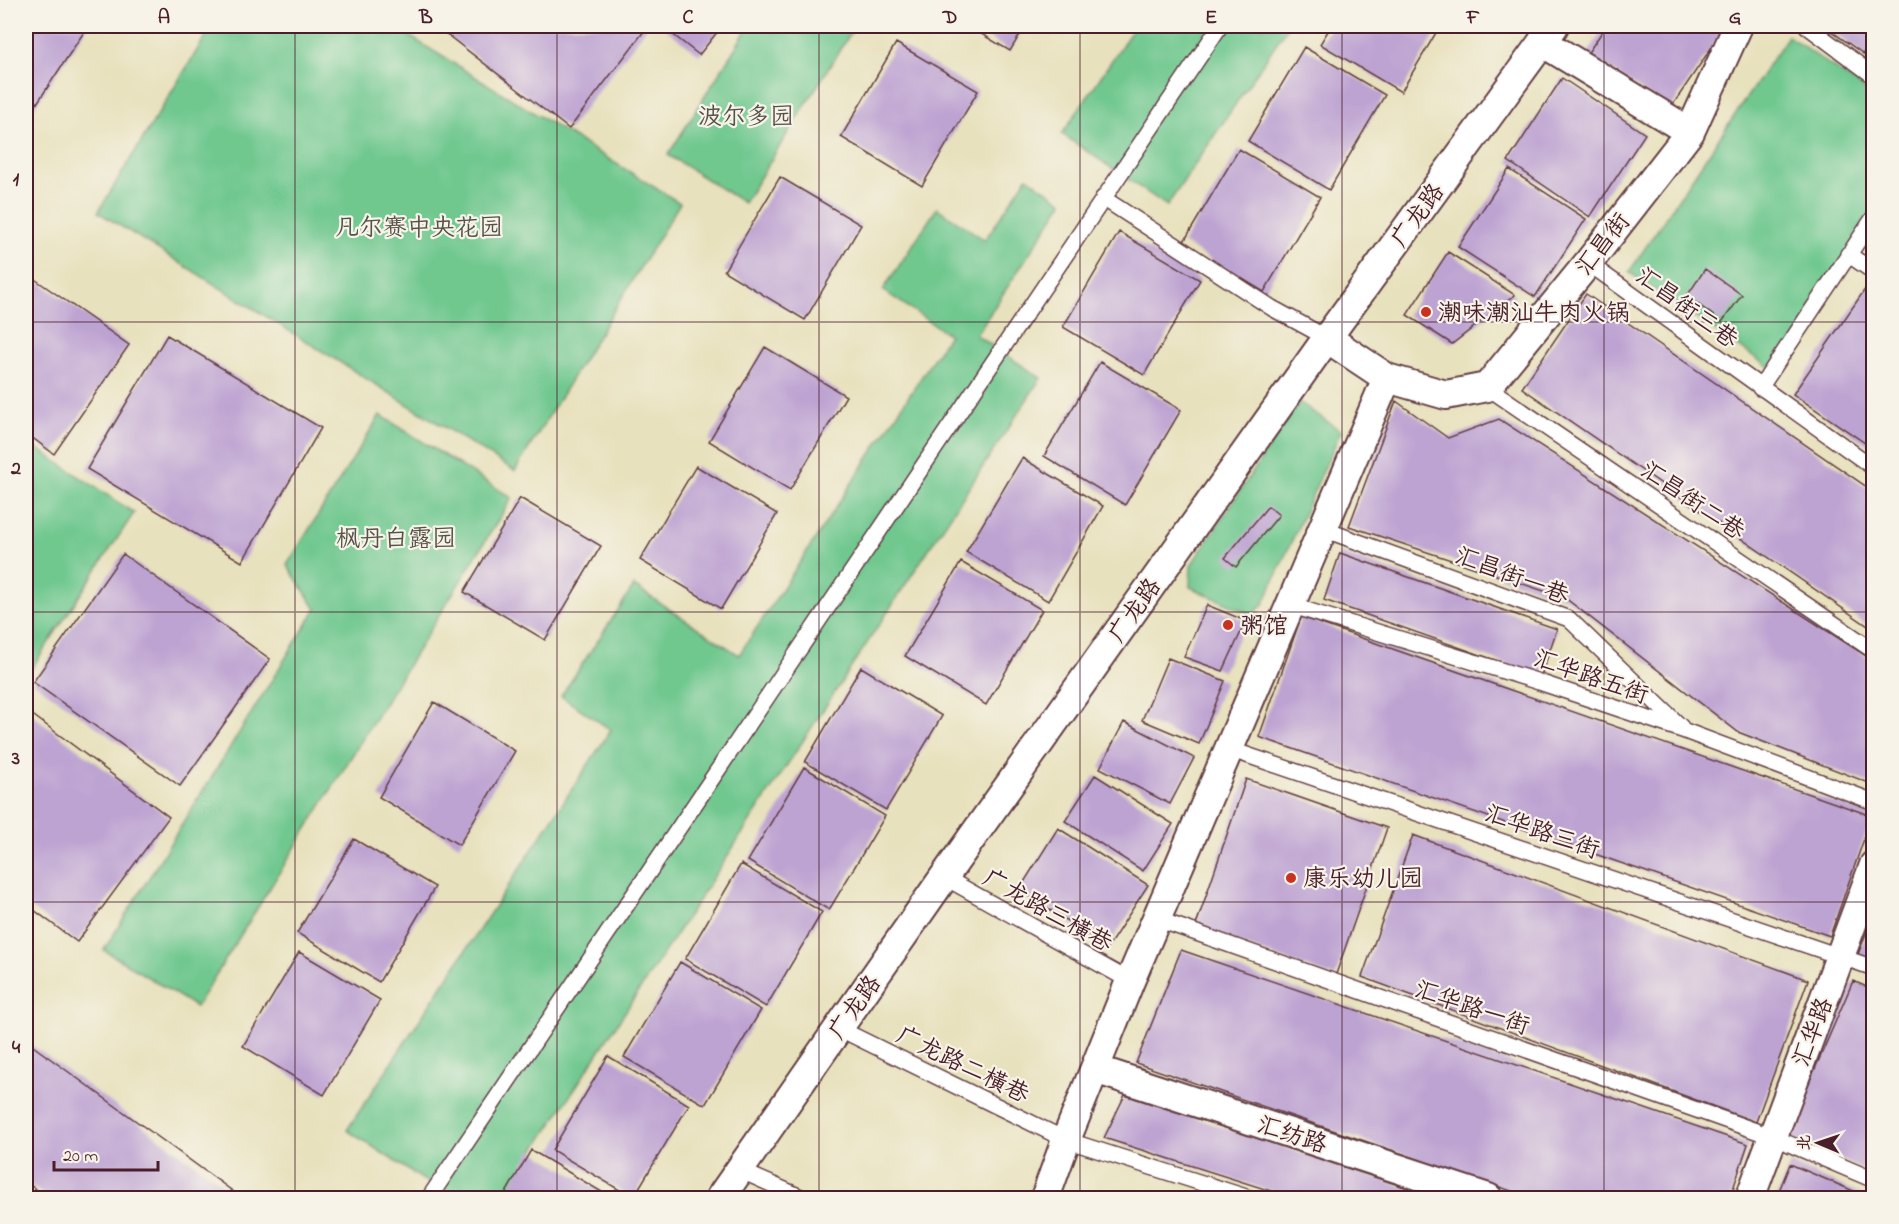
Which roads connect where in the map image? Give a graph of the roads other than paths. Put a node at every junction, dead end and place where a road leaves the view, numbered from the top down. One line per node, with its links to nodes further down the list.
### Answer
1 (1220, 26): 7 (lane)
2 (1738, 26): 6 (street, 汇昌街)
3 (1807, 26): 5 (lane)
4 (1548, 34): 6 (street); 12 (street, 广龙路)
5 (1874, 76)
6 (1690, 132): 10 (street, 汇昌街)
7 (1103, 198): 12 (lane); 35 (lane)
8 (1874, 217): 9 (lane)
9 (1848, 254): 11 (lane); 15 (lane)
10 (1588, 263): 14 (street, 汇昌街); 15 (lane, 汇昌街三巷)
11 (1874, 272)
12 (1327, 338): 13 (street); 24 (street, 广龙路)
13 (1387, 378): 14 (street); 17 (street)
14 (1487, 387): 19 (lane, 汇昌街二巷)
15 (1760, 388): 16 (lane, 汇昌街三巷)
16 (1874, 468)
17 (1323, 529): 18 (street); 20 (lane, 汇昌街一巷)
18 (1290, 605): 20 (lane, 汇华路五街); 21 (street)
19 (1874, 651)
20 (1685, 731): 22 (lane, 汇华路五街)
21 (1229, 749): 25 (street); 26 (lane, 汇华路三街)
22 (1874, 802)
23 (1874, 865): 26 (street, 汇华路)
24 (944, 877): 28 (lane, 广龙路三横巷); 29 (street, 广龙路)
25 (1157, 919): 28 (street); 31 (lane, 汇华路一街)
26 (1841, 956): 27 (lane, 汇华路三街); 31 (street, 汇华路)
27 (1874, 968)
28 (1130, 981): 30 (street)
29 (840, 1029): 32 (lane, 广龙路二横巷); 33 (street, 广龙路)
30 (1095, 1069): 32 (street); 40 (street, 汇纺路)
31 (1773, 1137): 34 (lane, 汇华路一街); 41 (street, 汇华路)
32 (1066, 1140): 38 (street); 39 (lane, 广龙路二横巷)
33 (740, 1170): 36 (street, 广龙路); 37 (lane)
34 (1874, 1180)
35 (429, 1198)
36 (720, 1198)
37 (803, 1198)
38 (1045, 1198)
39 (1249, 1198)
40 (1488, 1198)
41 (1750, 1198)

